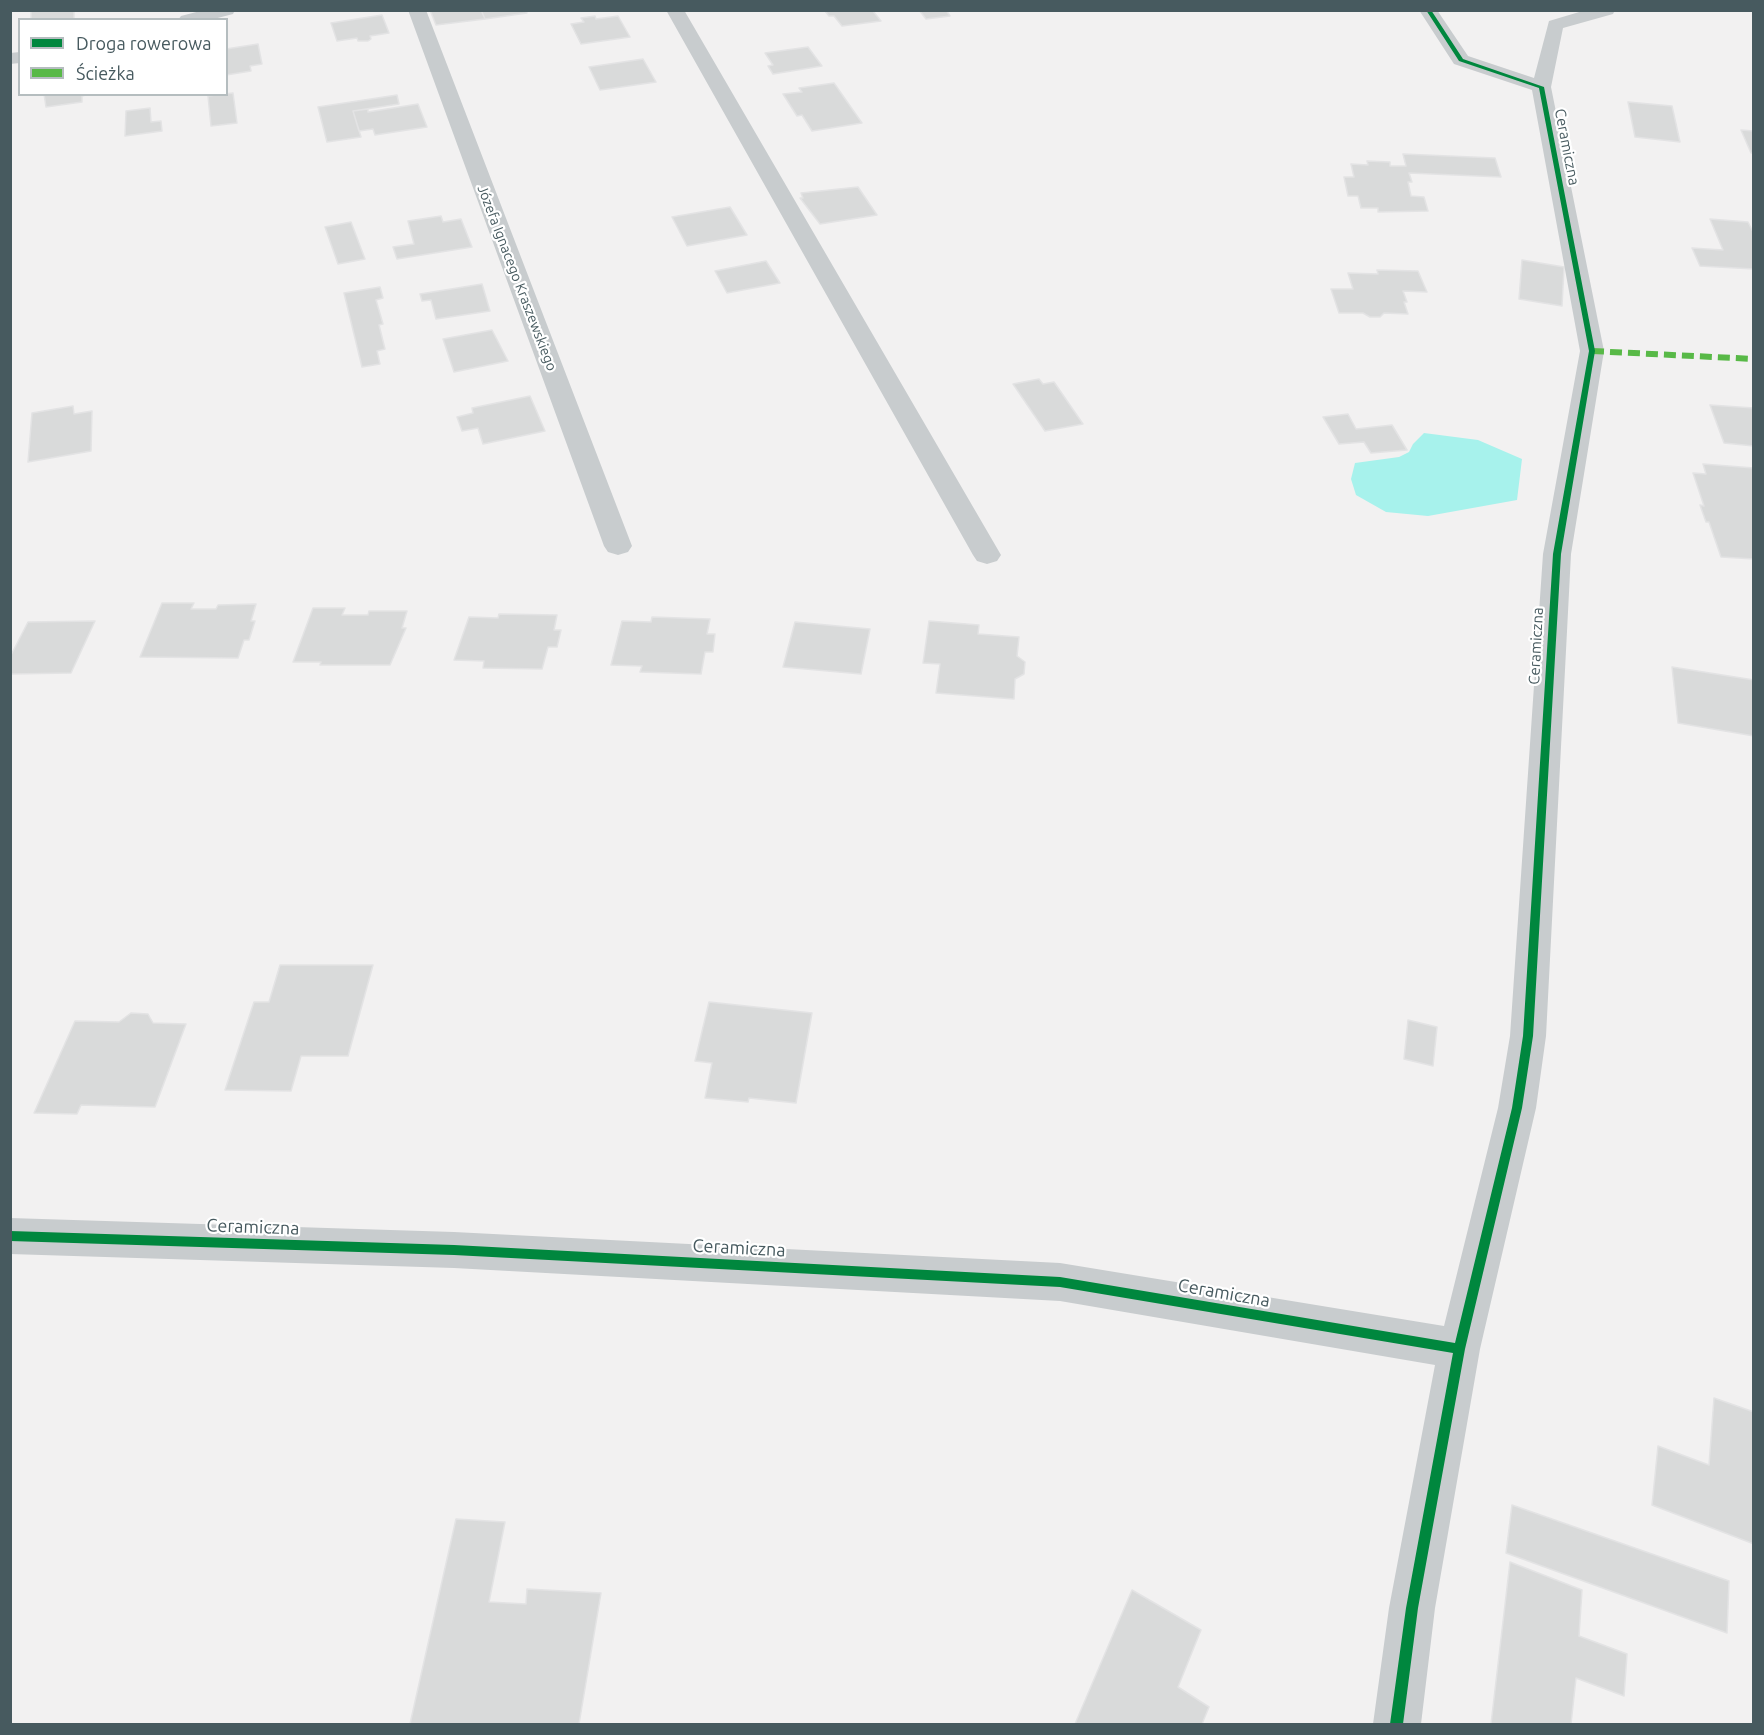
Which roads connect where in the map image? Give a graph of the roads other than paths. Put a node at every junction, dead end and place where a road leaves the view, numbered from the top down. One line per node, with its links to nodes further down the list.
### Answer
1 (227, 10): 6 (street)
2 (417, 10): 8 (street, Józefa Ignacego Kraszewskiego)
3 (675, 10): 9 (street)
4 (1428, 10): 7 (street)
5 (1607, 10): 7 (street)
6 (195, 18)
7 (1541, 87): 11 (street, Ceramiczna)
8 (618, 546)
9 (987, 555)
10 (10, 1236): 11 (street, Ceramiczna)
11 (1459, 1349): 12 (street, Ceramiczna)
12 (1397, 1725)

